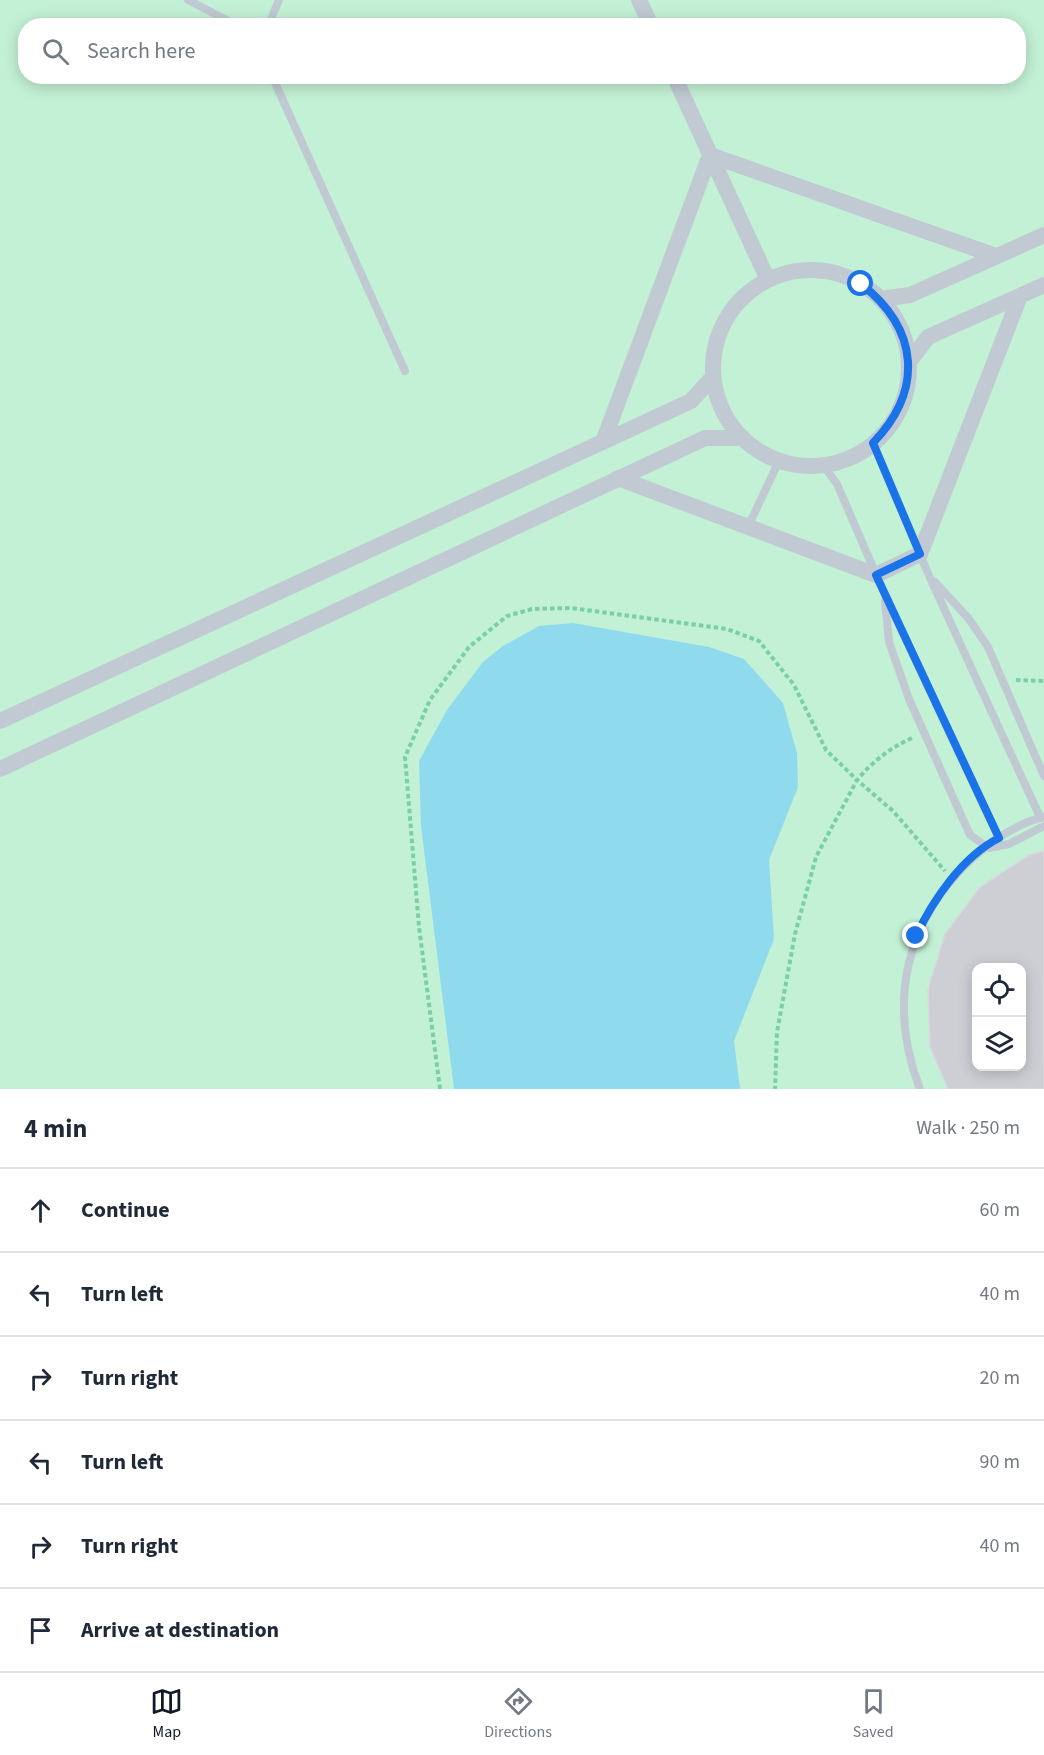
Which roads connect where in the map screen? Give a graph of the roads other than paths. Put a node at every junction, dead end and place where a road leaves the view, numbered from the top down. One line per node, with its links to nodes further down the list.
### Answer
1 (188, 0): 4 (lane)
2 (279, 0): 5 (lane)
3 (639, 0): 6 (street)
4 (223, 18)
5 (271, 18)
6 (647, 18)
7 (276, 84): 17 (lane)
8 (678, 84): 9 (street)
9 (710, 155): 11 (street); 12 (street); 20 (street)
10 (1044, 235): 11 (street)
11 (996, 256): 15 (street)
12 (768, 280): 15 (street); 18 (street)
13 (1044, 285): 14 (street)
14 (1020, 296): 16 (street); 26 (street)
15 (880, 298): 16 (street)
16 (909, 362): 21 (street)
17 (405, 371)
18 (712, 378): 19 (street); 20 (street)
19 (741, 438): 22 (street); 24 (street)
20 (603, 442): 30 (street)
21 (873, 443): 23 (street); 26 (lane)
22 (779, 461): 23 (street); 25 (lane)
23 (823, 465): 27 (lane)
24 (618, 478): 25 (street); 31 (street)
25 (748, 527): 27 (street)
26 (920, 554): 27 (street); 28 (lane)
27 (876, 575): 29 (lane)
28 (930, 578): 32 (lane); 33 (lane)
29 (885, 595): 33 (lane, bridge); 34 (lane)
30 (0, 721)
31 (0, 769)
32 (1044, 776)
33 (1043, 820): 34 (lane)
34 (999, 838): 35 (lane)
35 (920, 1089)

